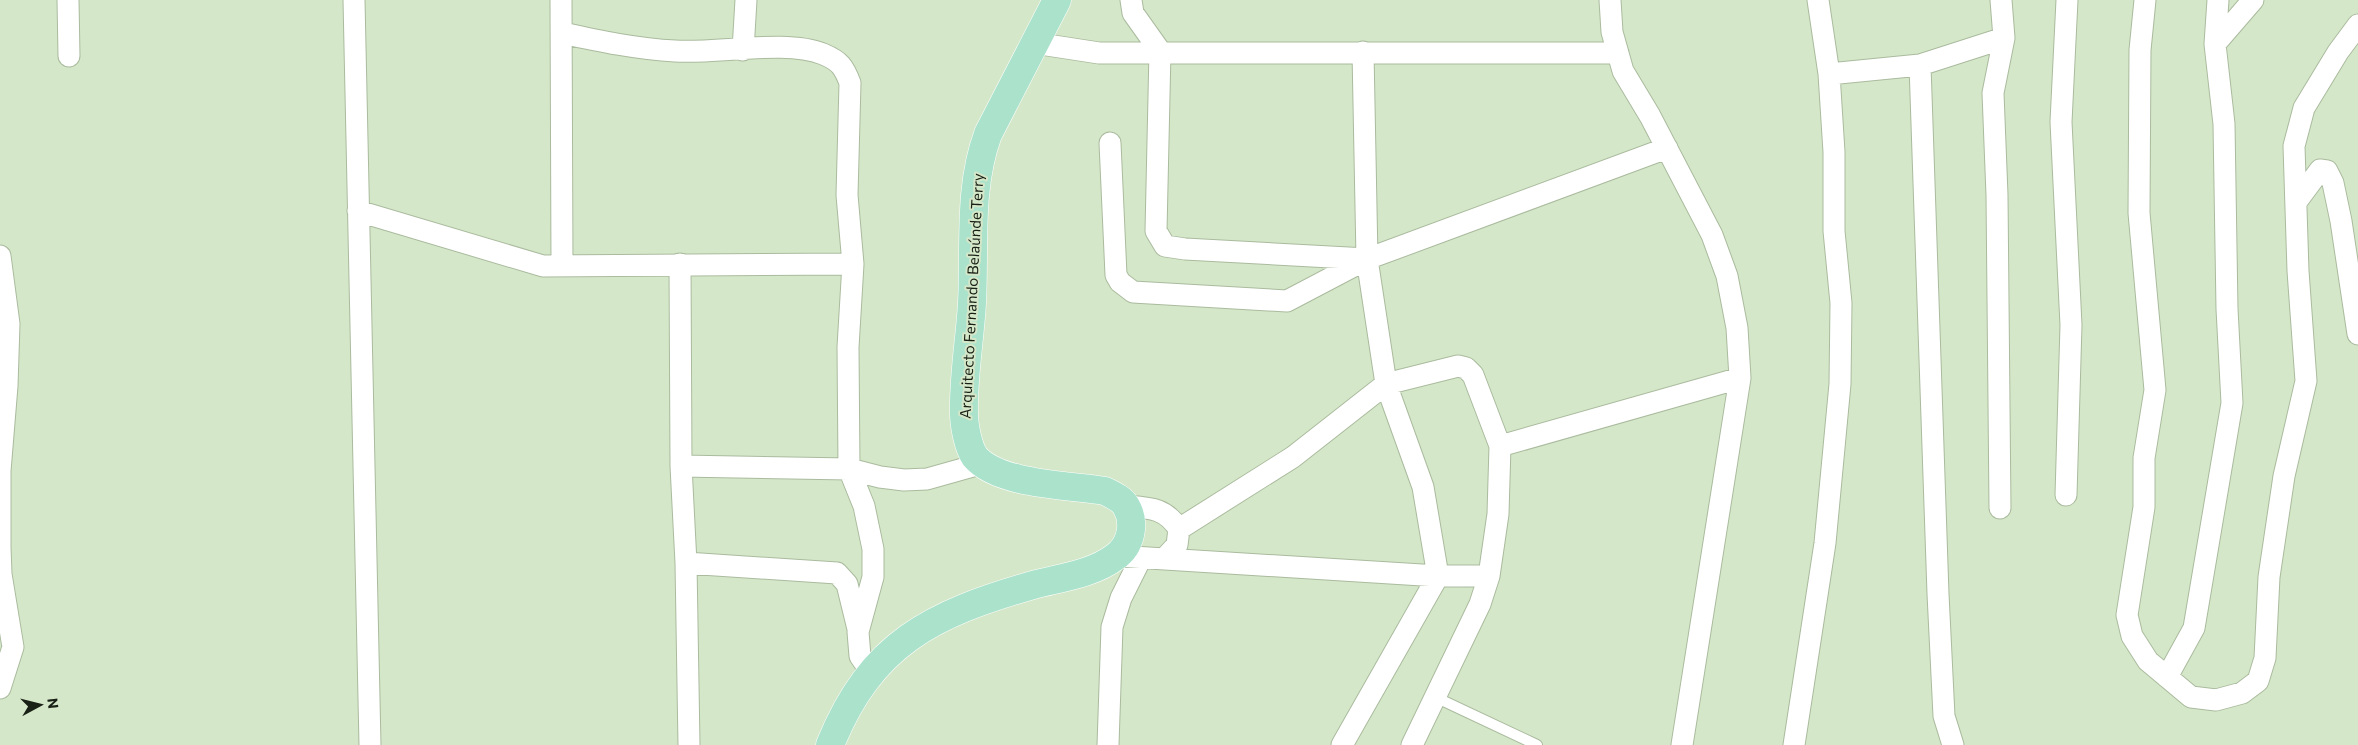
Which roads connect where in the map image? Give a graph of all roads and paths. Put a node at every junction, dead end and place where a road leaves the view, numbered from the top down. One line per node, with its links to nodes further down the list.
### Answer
1 (68, 0): 23 (street)
2 (354, 0): 29 (street)
3 (561, 0): 15 (street)
4 (746, 0): 19 (street)
5 (1057, 0): 17 (main road, Arquitecto Fernando Belaúnde Terry)
6 (1131, 0): 20 (street)
7 (1610, 0): 22 (street)
8 (1818, 0): 25 (street)
9 (2001, 0): 16 (street)
10 (2067, 0): 42 (street)
11 (2145, 0): 54 (street)
12 (2218, 0): 18 (street)
13 (2253, 0): 18 (street)
14 (2358, 25): 28 (street)
15 (562, 33): 19 (street); 34 (street)
16 (2004, 38): 24 (street); 43 (street)
17 (1034, 43): 20 (street); 39 (main road, Arquitecto Fernando Belaúnde Terry)
18 (2215, 44): 54 (street)
19 (743, 50): 33 (street)
20 (1160, 52): 21 (street); 31 (street)
21 (1363, 52): 22 (street); 31 (street)
22 (1618, 53): 27 (street)
23 (69, 56)
24 (1920, 65): 25 (street); 66 (street)
25 (1829, 74): 65 (street)
26 (1110, 143): 31 (street)
27 (1667, 148): 31 (street); 36 (street)
28 (2297, 202): 35 (street); 54 (street)
29 (358, 211): 34 (street); 57 (street)
30 (0, 256): 46 (street)
31 (1367, 258): 37 (street)
32 (680, 264): 33 (street); 34 (street); 40 (street)
33 (853, 264): 41 (street)
34 (562, 266)
35 (2358, 334)
36 (1740, 378): 38 (street); 64 (street)
37 (1386, 384): 38 (street); 45 (street); 50 (street)
38 (1500, 446): 51 (street)
39 (984, 464): 41 (street); 44 (main road, Arquitecto Fernando Belaúnde Terry)
40 (680, 466): 41 (street); 49 (street)
41 (850, 469): 52 (street)
42 (2066, 496)
43 (2000, 508)
44 (1129, 515): 45 (street); 47 (main road)
45 (1179, 529): 48 (street)
46 (0, 547): 55 (street)
47 (1129, 557): 48 (street); 53 (main road); 60 (street)
48 (1164, 558): 50 (street)
49 (686, 563): 52 (street); 58 (street)
50 (1438, 576): 51 (street); 61 (street)
51 (1489, 576): 56 (street)
52 (858, 632): 53 (street)
53 (871, 672): 59 (main road)
54 (2167, 677)
55 (0, 688)
56 (1435, 697): 62 (street); 63 (lane)
57 (370, 745)
58 (689, 745)
59 (830, 745)
60 (1108, 745)
61 (1342, 745)
62 (1412, 745)
63 (1537, 745)
64 (1682, 745)
65 (1794, 745)
66 (1953, 745)

